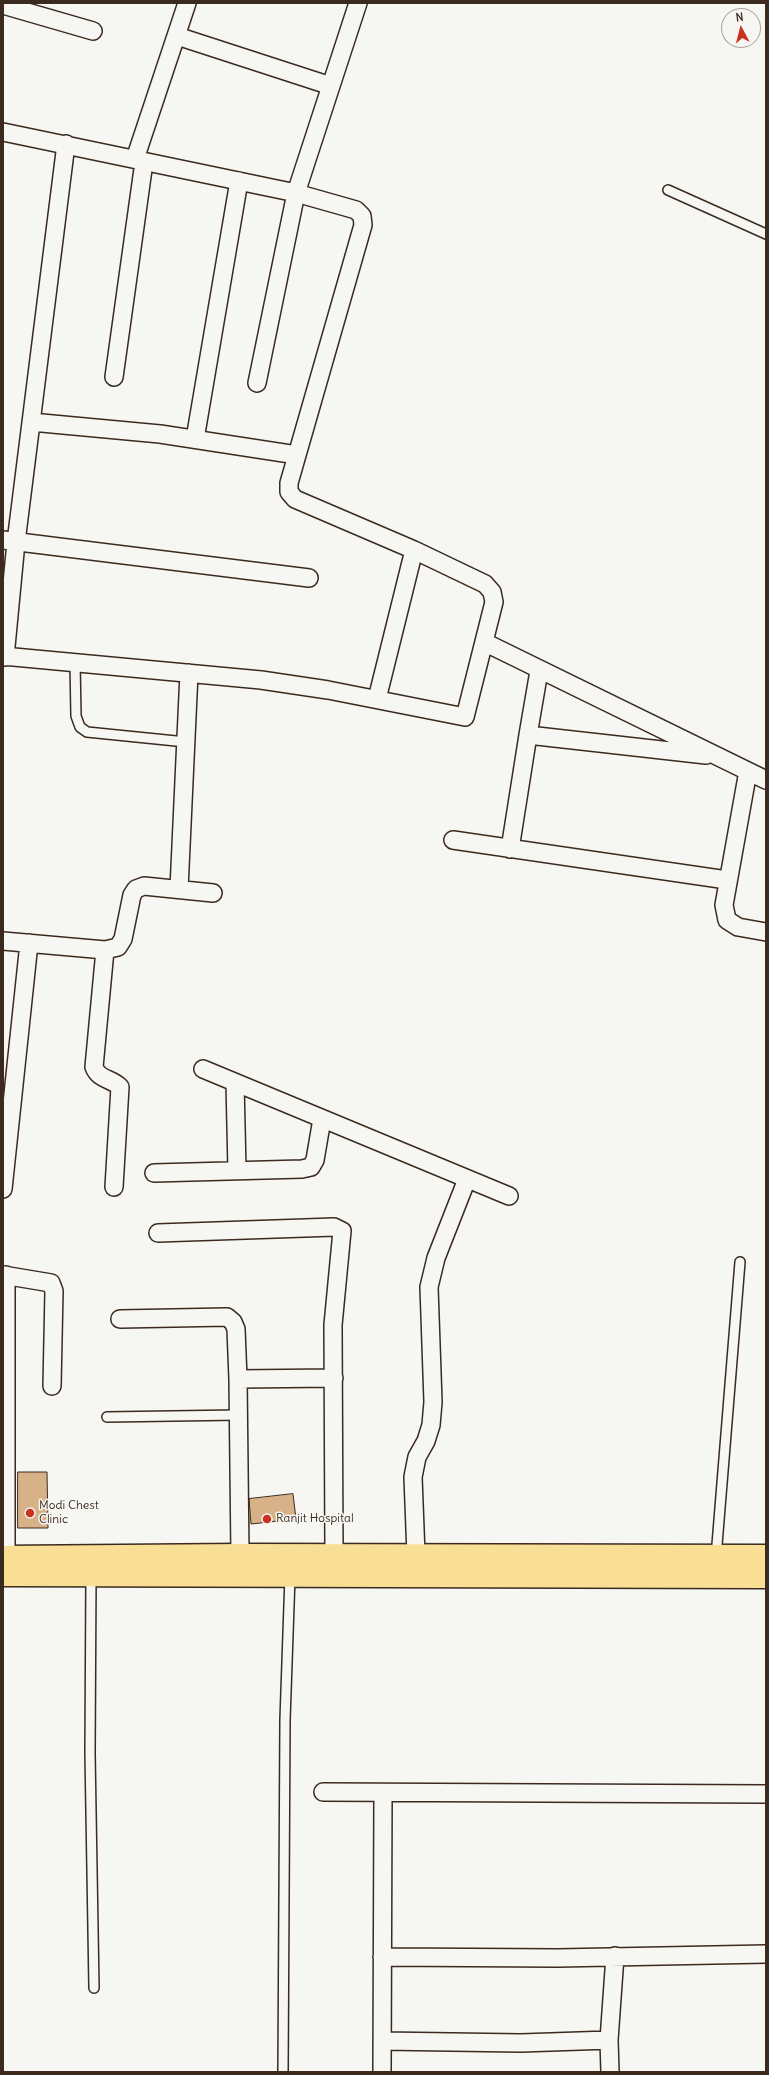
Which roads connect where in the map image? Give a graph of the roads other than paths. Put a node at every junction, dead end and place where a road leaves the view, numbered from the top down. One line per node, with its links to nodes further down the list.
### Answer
1 (186, 3): 5 (street)
2 (358, 3): 6 (street)
3 (3, 5): 4 (street)
4 (93, 31)
5 (177, 36): 6 (street); 9 (street)
6 (331, 86): 12 (street)
7 (3, 132): 8 (street)
8 (66, 144): 9 (street); 16 (street)
9 (140, 160): 10 (street); 14 (street)
10 (239, 181): 12 (street); 17 (street)
11 (668, 190): 13 (lane)
12 (296, 193): 15 (street); 18 (street)
13 (766, 234)
14 (114, 377)
15 (257, 383)
16 (31, 422): 17 (street); 19 (street)
17 (194, 438): 18 (street)
18 (297, 455): 20 (street)
19 (10, 541): 21 (street); 23 (street)
20 (414, 550): 22 (street); 27 (street)
21 (309, 578)
22 (484, 642): 25 (street); 27 (street)
23 (4, 656): 24 (street)
24 (75, 663): 26 (street); 29 (lane)
25 (539, 671): 28 (street); 30 (street)
26 (189, 673): 27 (street); 29 (street)
27 (377, 699)
28 (528, 735): 30 (street); 34 (street)
29 (186, 742): 36 (street)
30 (719, 757): 31 (street)
31 (748, 771): 32 (street); 35 (street)
32 (766, 780)
33 (453, 840): 34 (street)
34 (510, 848): 35 (street)
35 (727, 880): 38 (street)
36 (179, 889): 37 (street); 41 (street)
37 (213, 894)
38 (766, 932)
39 (3, 941): 40 (street)
40 (29, 943): 41 (street); 49 (street)
41 (105, 950): 48 (street)
42 (202, 1069): 43 (street)
43 (235, 1083): 44 (street); 45 (street)
44 (322, 1119): 45 (street); 47 (street)
45 (236, 1170): 46 (street)
46 (154, 1173)
47 (467, 1179): 50 (street); 62 (street)
48 (114, 1187)
49 (3, 1189)
50 (510, 1196)
51 (158, 1233): 56 (street)
52 (740, 1262): 64 (lane)
53 (5, 1275): 57 (street); 65 (street)
54 (120, 1319): 55 (street)
55 (238, 1378): 56 (street); 58 (street)
56 (334, 1378): 61 (street)
57 (52, 1386)
58 (238, 1415): 59 (lane); 60 (street)
59 (106, 1417)
60 (240, 1555): 61 (highway); 65 (highway)
61 (334, 1555): 62 (highway)
62 (416, 1556): 64 (highway)
63 (766, 1556): 64 (highway)
64 (716, 1557)
65 (4, 1563): 66 (highway)
66 (91, 1576): 67 (highway); 76 (lane)
67 (290, 1576): 68 (highway); 79 (lane)
68 (766, 1577)
69 (766, 1791): 72 (street)
70 (323, 1792): 71 (street)
71 (383, 1793): 72 (street); 75 (street)
72 (766, 1795)
73 (766, 1954): 74 (street)
74 (615, 1956): 75 (street); 77 (street)
75 (382, 1957): 78 (street)
76 (94, 1988)
77 (609, 2040): 78 (street); 81 (street)
78 (382, 2042): 80 (street)
79 (283, 2072)
80 (382, 2072)
81 (610, 2072)

